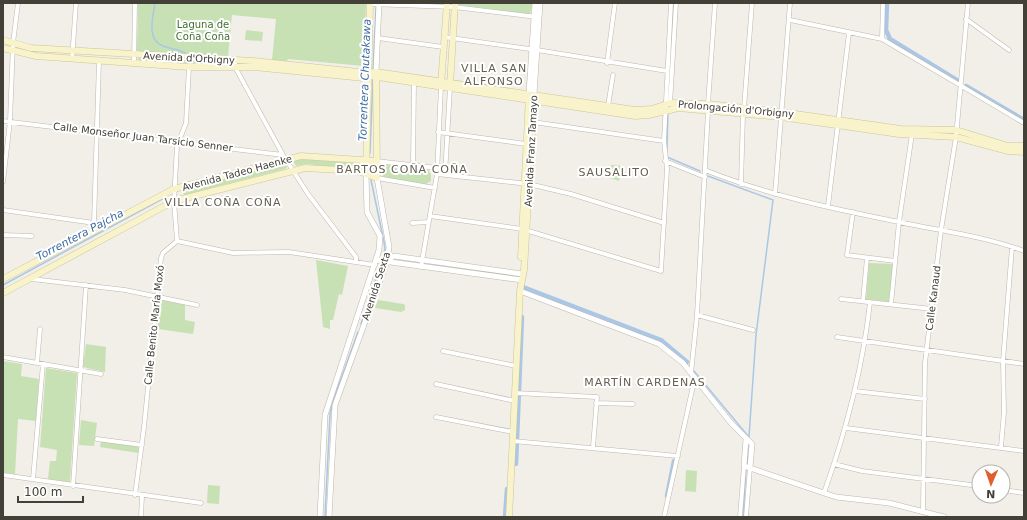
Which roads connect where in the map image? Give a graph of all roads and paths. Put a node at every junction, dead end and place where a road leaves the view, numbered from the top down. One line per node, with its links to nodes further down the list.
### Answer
1 (18, 3): 26 (street)
2 (76, 3): 32 (street)
3 (135, 3): 33 (street)
4 (535, 3): 17 (street, Avenida Franz Tamayo)
5 (540, 3): 17 (street, Avenida Franz Tamayo)
6 (615, 3): 36 (street)
7 (671, 3): 40 (street)
8 (676, 3): 49 (street)
9 (715, 3): 50 (street)
10 (752, 3): 51 (street)
11 (790, 3): 19 (street)
12 (883, 3): 24 (street)
13 (968, 3): 18 (street, Calle Kanaud)
14 (375, 4): 15 (street); 22 (street, Avenida Sexta); 41 (main road, Avenida Sexta)
15 (444, 5): 16 (street); 21 (main road)
16 (455, 5): 17 (street); 23 (main road)
17 (537, 17): 29 (street, Avenida Franz Tamayo)
18 (966, 19): 30 (street); 46 (street, Calle Kanaud)
19 (790, 20): 20 (street); 52 (street)
20 (849, 33): 24 (street); 56 (street)
21 (444, 37): 23 (street); 27 (main road)
22 (378, 38): 27 (street); 41 (street, Avenida Sexta)
23 (452, 38): 29 (street); 45 (main road)
24 (882, 38): 46 (street)
25 (3, 40): 26 (main road, Avenida d'Orbigny)
26 (13, 43): 31 (street); 32 (main road, Avenida d'Orbigny)
27 (444, 47): 44 (main road)
28 (3, 48): 31 (main road, Avenida d'Orbigny)
29 (535, 50): 36 (street); 47 (street, Avenida Franz Tamayo)
30 (1009, 50)
31 (13, 51): 34 (main road, Avenida d'Orbigny); 54 (street)
32 (72, 51): 33 (main road, Avenida d'Orbigny); 34 (street)
33 (134, 55): 37 (street); 38 (main road, Avenida d'Orbigny)
34 (72, 59): 35 (main road, Avenida d'Orbigny)
35 (99, 61): 37 (main road, Avenida d'Orbigny); 59 (street)
36 (607, 62): 40 (street)
37 (134, 63): 39 (main road, Avenida d'Orbigny)
38 (235, 64): 39 (main road, Avenida d'Orbigny); 41 (main road, Avenida d'Orbigny); 68 (street)
39 (189, 67): 64 (street)
40 (667, 71): 49 (street)
41 (373, 74): 43 (main road, Prolongación d'Orbigny); 69 (main road, Avenida Sexta); 69 (main road, Avenida Sexta)
42 (613, 75): 48 (street)
43 (414, 80): 44 (main road, Prolongación d'Orbigny); 71 (street)
44 (441, 84): 45 (main road, Prolongación d'Orbigny); 58 (street)
45 (450, 85): 47 (main road, Prolongación d'Orbigny); 60 (street)
46 (960, 86): 57 (street); 62 (street, Calle Kanaud)
47 (532, 97): 48 (main road, Prolongación d'Orbigny); 49 (main road, Prolongación d'Orbigny); 55 (main road, Avenida Franz Tamayo); 65 (main road, Avenida Franz Tamayo)
48 (608, 106): 49 (main road, Prolongación d'Orbigny)
49 (668, 107): 50 (main road, Prolongación d'Orbigny); 63 (street)
50 (708, 108): 51 (main road, Prolongación d'Orbigny); 75 (street)
51 (744, 111): 52 (main road, Prolongación d'Orbigny); 82 (street)
52 (781, 114): 56 (main road, Prolongación d'Orbigny); 85 (street)
53 (3, 120): 54 (street, Calle Monseñor Juan Tarsicio Senner)
54 (10, 121): 59 (street, Calle Monseñor Juan Tarsicio Senner); 80 (street)
55 (533, 122): 63 (street); 81 (main road, Avenida Franz Tamayo)
56 (838, 122): 61 (main road, Prolongación d'Orbigny); 62 (main road, Prolongación d'Orbigny); 87 (street)
57 (1024, 123)
58 (438, 132): 60 (street); 72 (street)
59 (96, 133): 64 (street, Calle Monseñor Juan Tarsicio Senner); 95 (street)
60 (447, 133): 65 (street); 73 (street)
61 (912, 134): 62 (main road, Prolongación d'Orbigny); 92 (street)
62 (956, 134): 66 (main road, Prolongación d'Orbigny); 67 (main road, Prolongación d'Orbigny); 97 (street, Calle Kanaud)
63 (664, 141): 70 (street)
64 (178, 142): 68 (street, Calle Monseñor Juan Tarsicio Senner); 84 (street)
65 (526, 144): 81 (main road, Avenida Franz Tamayo)
66 (1024, 146)
67 (1024, 152)
68 (285, 157): 69 (main road, Avenida Tadeo Haenke); 74 (street); 84 (main road, Avenida Tadeo Haenke)
69 (371, 160): 71 (street, Avenida Tadeo Haenke); 79 (main road, Avenida Sexta); 79 (main road, Avenida Sexta)
70 (665, 161): 78 (street); 94 (street)
71 (413, 165): 72 (street, Avenida Tadeo Haenke)
72 (437, 168): 73 (street, Avenida Tadeo Haenke); 76 (street)
73 (446, 169): 77 (street)
74 (294, 170): 79 (main road, Avenida Tadeo Haenke); 86 (main road, Avenida Tadeo Haenke); 106 (street)
75 (705, 170): 78 (street); 82 (street)
76 (437, 174): 77 (street); 83 (street)
77 (445, 175): 81 (street)
78 (705, 176): 122 (street)
79 (372, 177): 83 (street, Avenida Tadeo Haenke); 107 (street, Avenida Sexta); 107 (street, Avenida Sexta)
80 (3, 182)
81 (527, 183): 94 (street); 96 (main road, Avenida Franz Tamayo)
82 (741, 184): 85 (street)
83 (435, 188): 90 (street)
84 (174, 189): 86 (street); 95 (main road, Avenida Tadeo Haenke)
85 (775, 194): 87 (street)
86 (174, 201): 100 (street); 111 (main road, Avenida Tadeo Haenke)
87 (828, 206): 89 (street)
88 (3, 210): 95 (street)
89 (853, 212): 92 (street); 103 (street)
90 (430, 216): 91 (street); 96 (street)
91 (429, 222): 93 (street); 104 (street)
92 (899, 222): 97 (street); 105 (street)
93 (412, 223)
94 (664, 223): 96 (street)
95 (96, 226): 110 (main road, Avenida Tadeo Haenke)
96 (524, 230): 109 (main road, Avenida Franz Tamayo)
97 (942, 230): 101 (street); 121 (street, Calle Kanaud)
98 (3, 235): 99 (street)
99 (32, 236)
100 (176, 241): 106 (street); 115 (street, Calle Benito María Moxó)
101 (1012, 247): 102 (street); 131 (street)
102 (1024, 251)
103 (867, 258): 105 (street); 117 (street)
104 (422, 260): 107 (street); 108 (street); 109 (street)
105 (895, 261): 119 (street)
106 (356, 262): 107 (street)
107 (381, 262): 108 (street); 124 (street, Avenida Sexta); 124 (street, Avenida Sexta)
108 (421, 267): 109 (street)
109 (522, 277): 113 (main road, Avenida Franz Tamayo)
110 (3, 279)
111 (32, 279): 112 (street); 114 (main road, Avenida Tadeo Haenke)
112 (86, 285): 115 (street); 136 (street)
113 (520, 291): 135 (main road, Avenida Franz Tamayo); 137 (street)
114 (3, 293)
115 (157, 296): 120 (street); 153 (street, Calle Benito María Moxó)
116 (841, 299): 117 (street)
117 (863, 301): 118 (street)
118 (870, 302): 119 (street); 127 (street)
119 (892, 304): 121 (street)
120 (197, 305)
121 (932, 309): 128 (street, Calle Kanaud)
122 (697, 315): 125 (street); 137 (street)
123 (40, 329): 132 (street)
124 (359, 330): 173 (street, Avenida Sexta); 174 (street, Avenida Sexta)
125 (753, 330)
126 (837, 337): 127 (street)
127 (866, 342): 128 (street); 141 (street)
128 (927, 351): 131 (street); 143 (street, Calle Kanaud)
129 (443, 352): 135 (street)
130 (3, 357): 132 (street)
131 (1003, 361): 134 (street); 155 (street)
132 (37, 363): 133 (street)
133 (44, 364): 136 (street); 161 (street)
134 (1024, 364)
135 (516, 366): 142 (main road, Avenida Franz Tamayo)
136 (80, 371): 138 (street); 164 (street)
137 (691, 373): 139 (street)
138 (101, 374)
139 (695, 377): 157 (street); 159 (street)
140 (436, 384): 144 (street)
141 (855, 391): 143 (street); 148 (street)
142 (515, 393): 144 (main road, Avenida Franz Tamayo); 145 (street)
143 (925, 399): 150 (street, Calle Kanaud)
144 (515, 401): 149 (main road, Avenida Franz Tamayo)
145 (596, 403): 146 (street); 154 (street)
146 (633, 404)
147 (436, 417): 149 (street)
148 (846, 428): 150 (street); 158 (street)
149 (513, 432): 152 (main road, Avenida Franz Tamayo)
150 (924, 437): 155 (street); 162 (street, Calle Kanaud)
151 (97, 439): 153 (street)
152 (513, 441): 154 (street); 175 (main road, Avenida Franz Tamayo)
153 (142, 445): 168 (street, Calle Benito María Moxó)
154 (593, 447): 157 (street)
155 (1001, 448): 156 (street)
156 (1024, 451)
157 (678, 456): 176 (street)
158 (834, 464): 162 (street); 166 (street)
159 (747, 466): 166 (street); 177 (street); 178 (street)
160 (3, 476): 161 (street)
161 (33, 479): 164 (street)
162 (925, 479): 163 (street); 171 (street, Calle Kanaud)
163 (971, 485)
164 (73, 486): 168 (street)
165 (1011, 491): 167 (street)
166 (824, 493): 171 (street)
167 (1024, 493)
168 (135, 495): 169 (street)
169 (142, 496): 170 (street); 172 (street)
170 (201, 503)
171 (923, 514): 179 (street)
172 (141, 517)
173 (320, 517)
174 (329, 517)
175 (509, 517)
176 (664, 517)
177 (740, 517)
178 (746, 517)
179 (944, 517)

